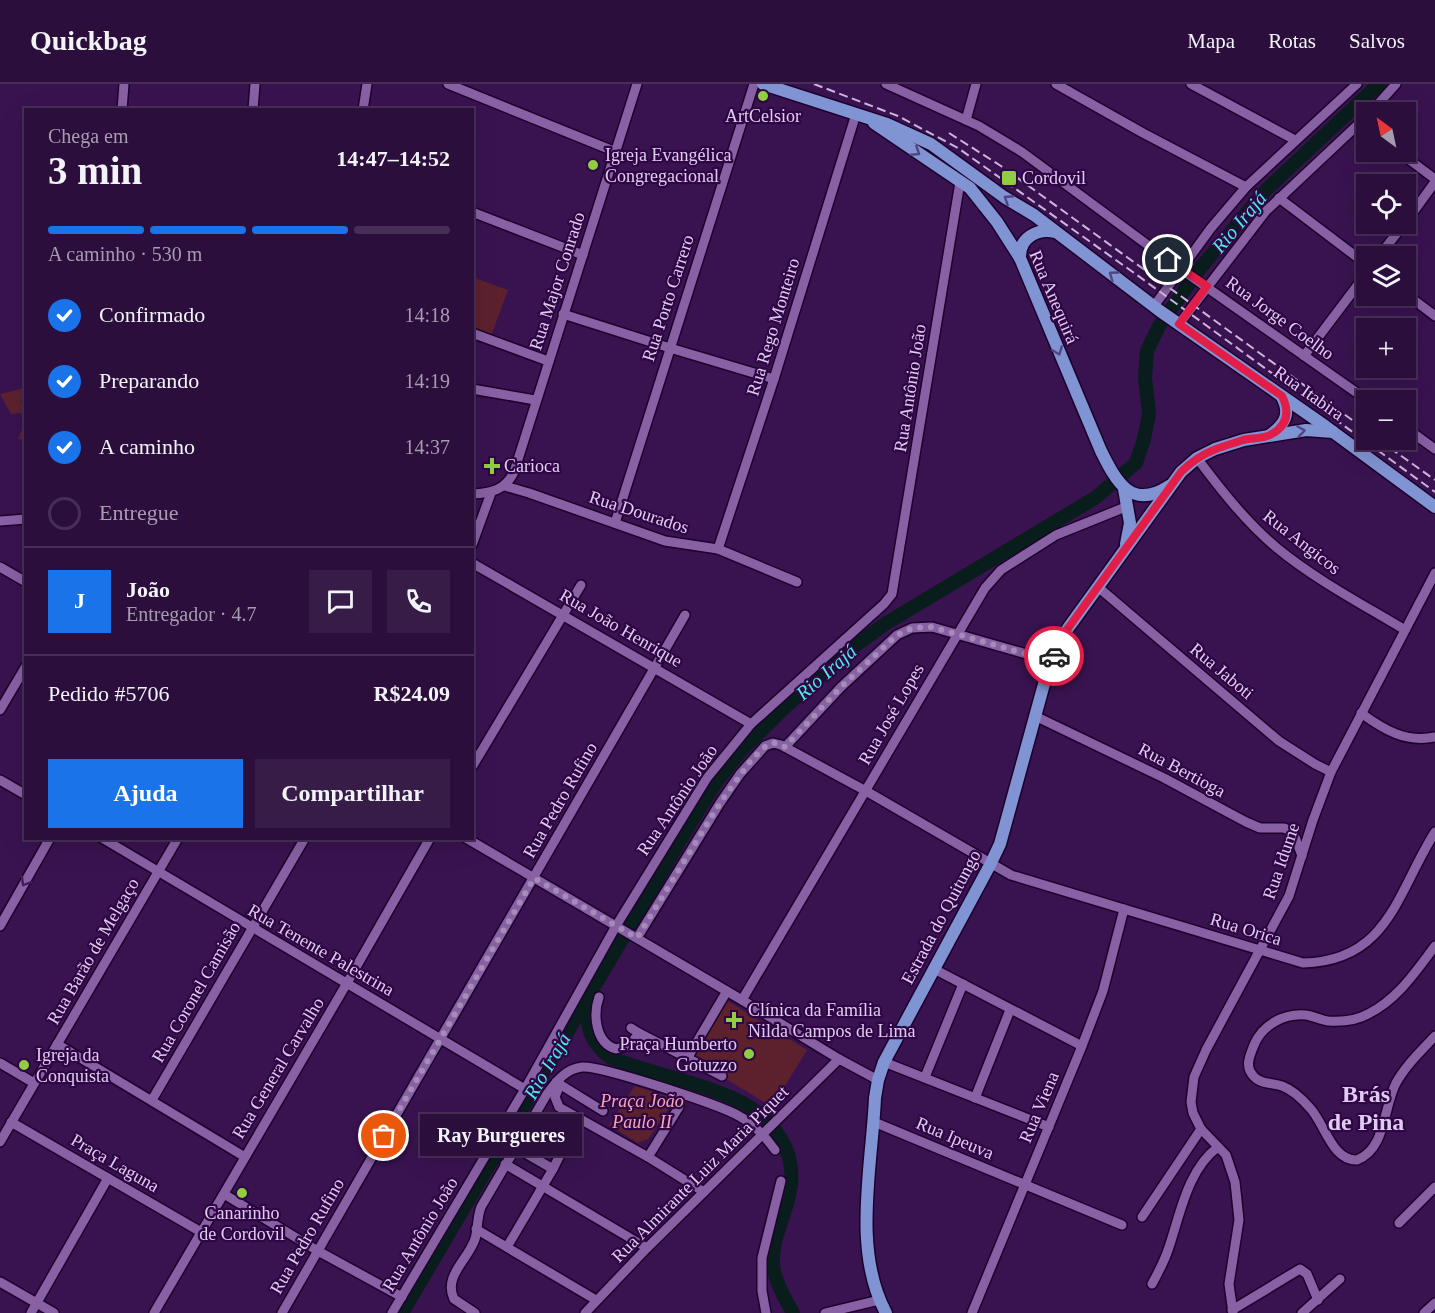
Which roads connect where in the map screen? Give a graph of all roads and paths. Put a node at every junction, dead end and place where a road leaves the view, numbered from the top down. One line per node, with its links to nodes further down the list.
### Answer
1 (124, 84): 15 (street)
2 (255, 84): 16 (street)
3 (367, 84): 17 (street)
4 (448, 84): 22 (street)
5 (637, 84): 22 (street, Rua Major Conrado)
6 (754, 84): 47 (street, Rua Porto Carrero)
7 (763, 84): 18 (main road, Rua Itabira)
8 (886, 84): 19 (street, Rua Jorge Coelho)
9 (976, 84): 19 (street)
10 (1056, 84): 26 (street)
11 (1191, 84): 21 (street)
12 (1357, 84): 21 (street)
13 (1396, 84): 14 (street)
14 (1380, 102)
15 (122, 108)
16 (253, 108)
17 (363, 108)
18 (862, 116): 25 (main road, Rua Anequirá, one-way to 25); 32 (main road, Rua Itabira, one-way to 18); 50 (street, Rua Rego Monteiro)
19 (966, 120): 38 (street, Rua Jorge Coelho)
20 (1356, 129): 27 (street)
21 (1295, 140): 26 (street)
22 (616, 152): 35 (street, Rua Major Conrado)
23 (1411, 162): 24 (street)
24 (1435, 181): 30 (street)
25 (960, 182): 28 (main road, Rua Anequirá); 29 (street, Rua Antônio João)
26 (1246, 187): 38 (street)
27 (1279, 198): 36 (street); 39 (street)
28 (980, 199): 29 (street); 37 (main road, Rua Anequirá)
29 (957, 203): 90 (street, Rua Antônio João)
30 (1416, 208)
31 (474, 213): 35 (street)
32 (1055, 232): 37 (main road); 42 (main road, Rua Itabira, one-way to 32)
33 (1396, 234): 34 (street)
34 (1387, 246)
35 (583, 255): 43 (street, Rua Major Conrado)
36 (1356, 256)
37 (1020, 258): 60 (main road, Rua Anequirá, one-way to 60)
38 (1184, 270): 39 (street, Rua Jorge Coelho); 42 (street)
39 (1204, 284): 45 (street); 48 (street, Rua Jorge Coelho)
40 (1356, 287): 48 (street)
41 (1416, 302): 44 (street)
42 (1157, 309): 45 (main road, Rua Itabira)
43 (563, 314): 47 (street); 49 (street, Rua Major Conrado)
44 (1435, 316)
45 (1177, 323): 53 (main road, Rua Itabira)
46 (474, 334): 49 (street)
47 (670, 348): 50 (street); 69 (street, Rua Porto Carrero)
48 (1304, 356): 52 (street, Rua Jorge Coelho)
49 (548, 361): 54 (street, Rua Major Conrado)
50 (774, 379): 71 (street, Rua Rego Monteiro)
51 (474, 389): 54 (street)
52 (1356, 392)
53 (1282, 396): 55 (main road, Rua Itabira); 56 (main road)
54 (535, 400): 62 (street, Rua Major Conrado)
55 (1333, 432): 56 (main road, Estrada do Quitungo, one-way to 55); 66 (main road, Rua Itabira)
56 (1269, 435): 59 (main road, Estrada do Quitungo)
57 (1416, 435): 58 (street)
58 (1435, 449)
59 (1197, 458): 61 (main road, Estrada do Quitungo); 82 (street, Rua Angicos)
60 (1119, 483): 61 (main road); 65 (main road, Estrada do Quitungo)
61 (1173, 484): 72 (main road, Estrada do Quitungo)
62 (505, 486): 63 (street); 69 (street, Rua Dourados)
63 (491, 493): 64 (street); 70 (street)
64 (474, 494)
65 (1128, 506): 72 (main road, Estrada do Quitungo); 83 (street, Rua José Lopes)
66 (1435, 507)
67 (24, 519): 68 (street)
68 (0, 521)
69 (615, 523): 71 (street, Rua Dourados)
70 (474, 540)
71 (718, 549): 77 (street, Rua Dourados)
72 (1121, 555): 79 (main road, Estrada do Quitungo)
73 (474, 564): 80 (street, Rua João Henrique)
74 (0, 567): 76 (street)
75 (1435, 573): 82 (street, Rua Idume)
76 (24, 581)
77 (797, 582)
78 (581, 585): 80 (street)
79 (1098, 587): 84 (main road, Estrada do Quitungo); 94 (street, Rua Jaboti)
80 (564, 614): 85 (street, Rua João Henrique); 93 (street)
81 (686, 615): 85 (street, Rua Pedro Rufino)
82 (1405, 630): 88 (street, Rua Idume)
83 (957, 633): 84 (street); 92 (street); 96 (street, Rua José Lopes)
84 (1051, 661): 89 (main road, Estrada do Quitungo)
85 (656, 667): 90 (street, Rua João Henrique); 108 (street, Rua Pedro Rufino)
86 (24, 669): 87 (street)
87 (0, 710)
88 (1361, 713): 91 (street); 94 (street, Rua Idume)
89 (1035, 716): 105 (street, Rua Bertioga); 106 (main road, Estrada do Quitungo)
90 (751, 724): 111 (street, Rua Antônio João)
91 (1435, 737)
92 (785, 747): 96 (street); 113 (street, Rua Antônio João)
93 (474, 763)
94 (1331, 771): 105 (street, Rua Idume)
95 (0, 780): 97 (street)
96 (866, 791): 106 (street); 121 (street, Rua José Lopes)
97 (24, 794)
98 (1435, 832): 115 (street, Rua Orica)
99 (49, 840): 110 (street, one-way to 110)
100 (105, 840): 107 (street, Rua Tenente Palestrina)
101 (177, 840): 107 (street, Rua Barão de Melgaço)
102 (304, 840): 112 (street, Rua Coronel Camisão)
103 (429, 840): 117 (street, Rua General Carvalho)
104 (469, 840): 108 (street)
105 (1302, 856): 115 (street, Rua Idume)
106 (990, 865): 109 (street, Rua Orica); 116 (main road, Estrada do Quitungo)
107 (158, 871): 112 (street, Rua Tenente Palestrina); 125 (street, Rua Barão de Melgaço)
108 (534, 878): 111 (street); 124 (street, Rua Pedro Rufino)
109 (1124, 909): 115 (street, Rua Orica); 126 (street, Rua Viena)
110 (0, 926)
111 (618, 927): 113 (street); 136 (street, Rua Antônio João)
112 (252, 928): 117 (street, Rua Tenente Palestrina); 138 (street, Rua Coronel Camisão)
113 (635, 937): 119 (street)
114 (1435, 946): 123 (street)
115 (1261, 951): 145 (street, Rua Idume)
116 (934, 969): 118 (street); 129 (main road, Estrada do Quitungo)
117 (348, 983): 124 (street, Rua Tenente Palestrina); 151 (street, Rua General Carvalho)
118 (963, 984): 122 (street); 132 (street)
119 (727, 991): 121 (street); 127 (street)
120 (599, 997): 127 (street)
121 (742, 1000): 128 (street)
122 (1010, 1010): 126 (street); 137 (street)
123 (1435, 1036)
124 (440, 1039): 136 (street, Rua Tenente Palestrina); 169 (street, Rua Pedro Rufino)
125 (57, 1044): 134 (street, Rua Barão de Melgaço); 138 (street)
126 (1082, 1046): 144 (street, Rua Viena)
127 (688, 1057): 131 (street)
128 (839, 1059): 133 (street); 146 (street, Rua Almirante Luiz Maria Piquet)
129 (884, 1062): 132 (street); 133 (main road, Estrada do Quitungo)
130 (0, 1063): 134 (street)
131 (722, 1076)
132 (925, 1077): 137 (street)
133 (878, 1080): 143 (main road, Estrada do Quitungo)
134 (34, 1083): 142 (street, Rua Barão de Melgaço)
135 (558, 1083): 140 (street); 141 (street); 146 (street, Rua Antônio João); 148 (street, Rua Antônio João)
136 (525, 1089): 173 (street, Rua Antônio João)
137 (975, 1098): 144 (street)
138 (152, 1100): 151 (street)
139 (679, 1107): 152 (street)
140 (603, 1111)
141 (578, 1119): 152 (street); 154 (street)
142 (11, 1122): 147 (street, Rua Barão de Melgaço); 155 (street, Praça Laguna)
143 (874, 1122): 158 (street, Rua Ipeuva); 175 (main road, Estrada do Quitungo)
144 (1049, 1127): 158 (street, Rua Viena)
145 (1201, 1129): 149 (street, Rua Idume); 162 (street)
146 (766, 1132): 150 (street); 160 (street, Rua Almirante Luiz Maria Piquet)
147 (0, 1142)
148 (515, 1147): 153 (street, Rua Antônio João); 154 (street)
149 (1218, 1147): 172 (street); 179 (street, Rua Idume)
150 (775, 1150)
151 (245, 1157): 161 (street, Rua General Carvalho)
152 (648, 1157): 160 (street)
153 (505, 1164): 157 (street); 165 (street, Rua Antônio João)
154 (553, 1169): 157 (street)
155 (108, 1178): 166 (street, Praça Laguna); 177 (street)
156 (781, 1181): 187 (street)
157 (543, 1185): 167 (street); 168 (street)
158 (1024, 1185): 164 (street, Rua Ipeuva); 190 (street, Rua Viena)
159 (1435, 1186): 163 (street)
160 (704, 1192): 168 (street, Rua Almirante Luiz Maria Piquet)
161 (224, 1194): 166 (street, Rua General Carvalho); 169 (street)
162 (1142, 1217)
163 (1399, 1223)
164 (1122, 1225)
165 (476, 1229): 167 (street); 185 (street, Rua Antônio João)
166 (201, 1232): 182 (street, Rua General Carvalho)
167 (507, 1247): 174 (street)
168 (647, 1248): 174 (street, Rua Almirante Luiz Maria Piquet)
169 (318, 1251): 173 (street); 183 (street, Rua Pedro Rufino)
170 (1340, 1279): 176 (street)
171 (0, 1282): 177 (street)
172 (1152, 1284)
173 (402, 1297): 184 (street, Rua Antônio João)
174 (596, 1300): 186 (street, Rua Almirante Luiz Maria Piquet)
175 (879, 1300): 188 (street); 189 (main road, Estrada do Quitungo)
176 (1318, 1300): 179 (street); 191 (street)
177 (37, 1303): 180 (street); 181 (street)
178 (1435, 1303): 192 (street)
179 (1233, 1311)
180 (31, 1313)
181 (54, 1313)
182 (154, 1313)
183 (282, 1313)
184 (392, 1313)
185 (475, 1313)
186 (585, 1313)
187 (766, 1313)
188 (825, 1313)
189 (886, 1313)
190 (972, 1313)
191 (1302, 1313)
192 (1424, 1313)

